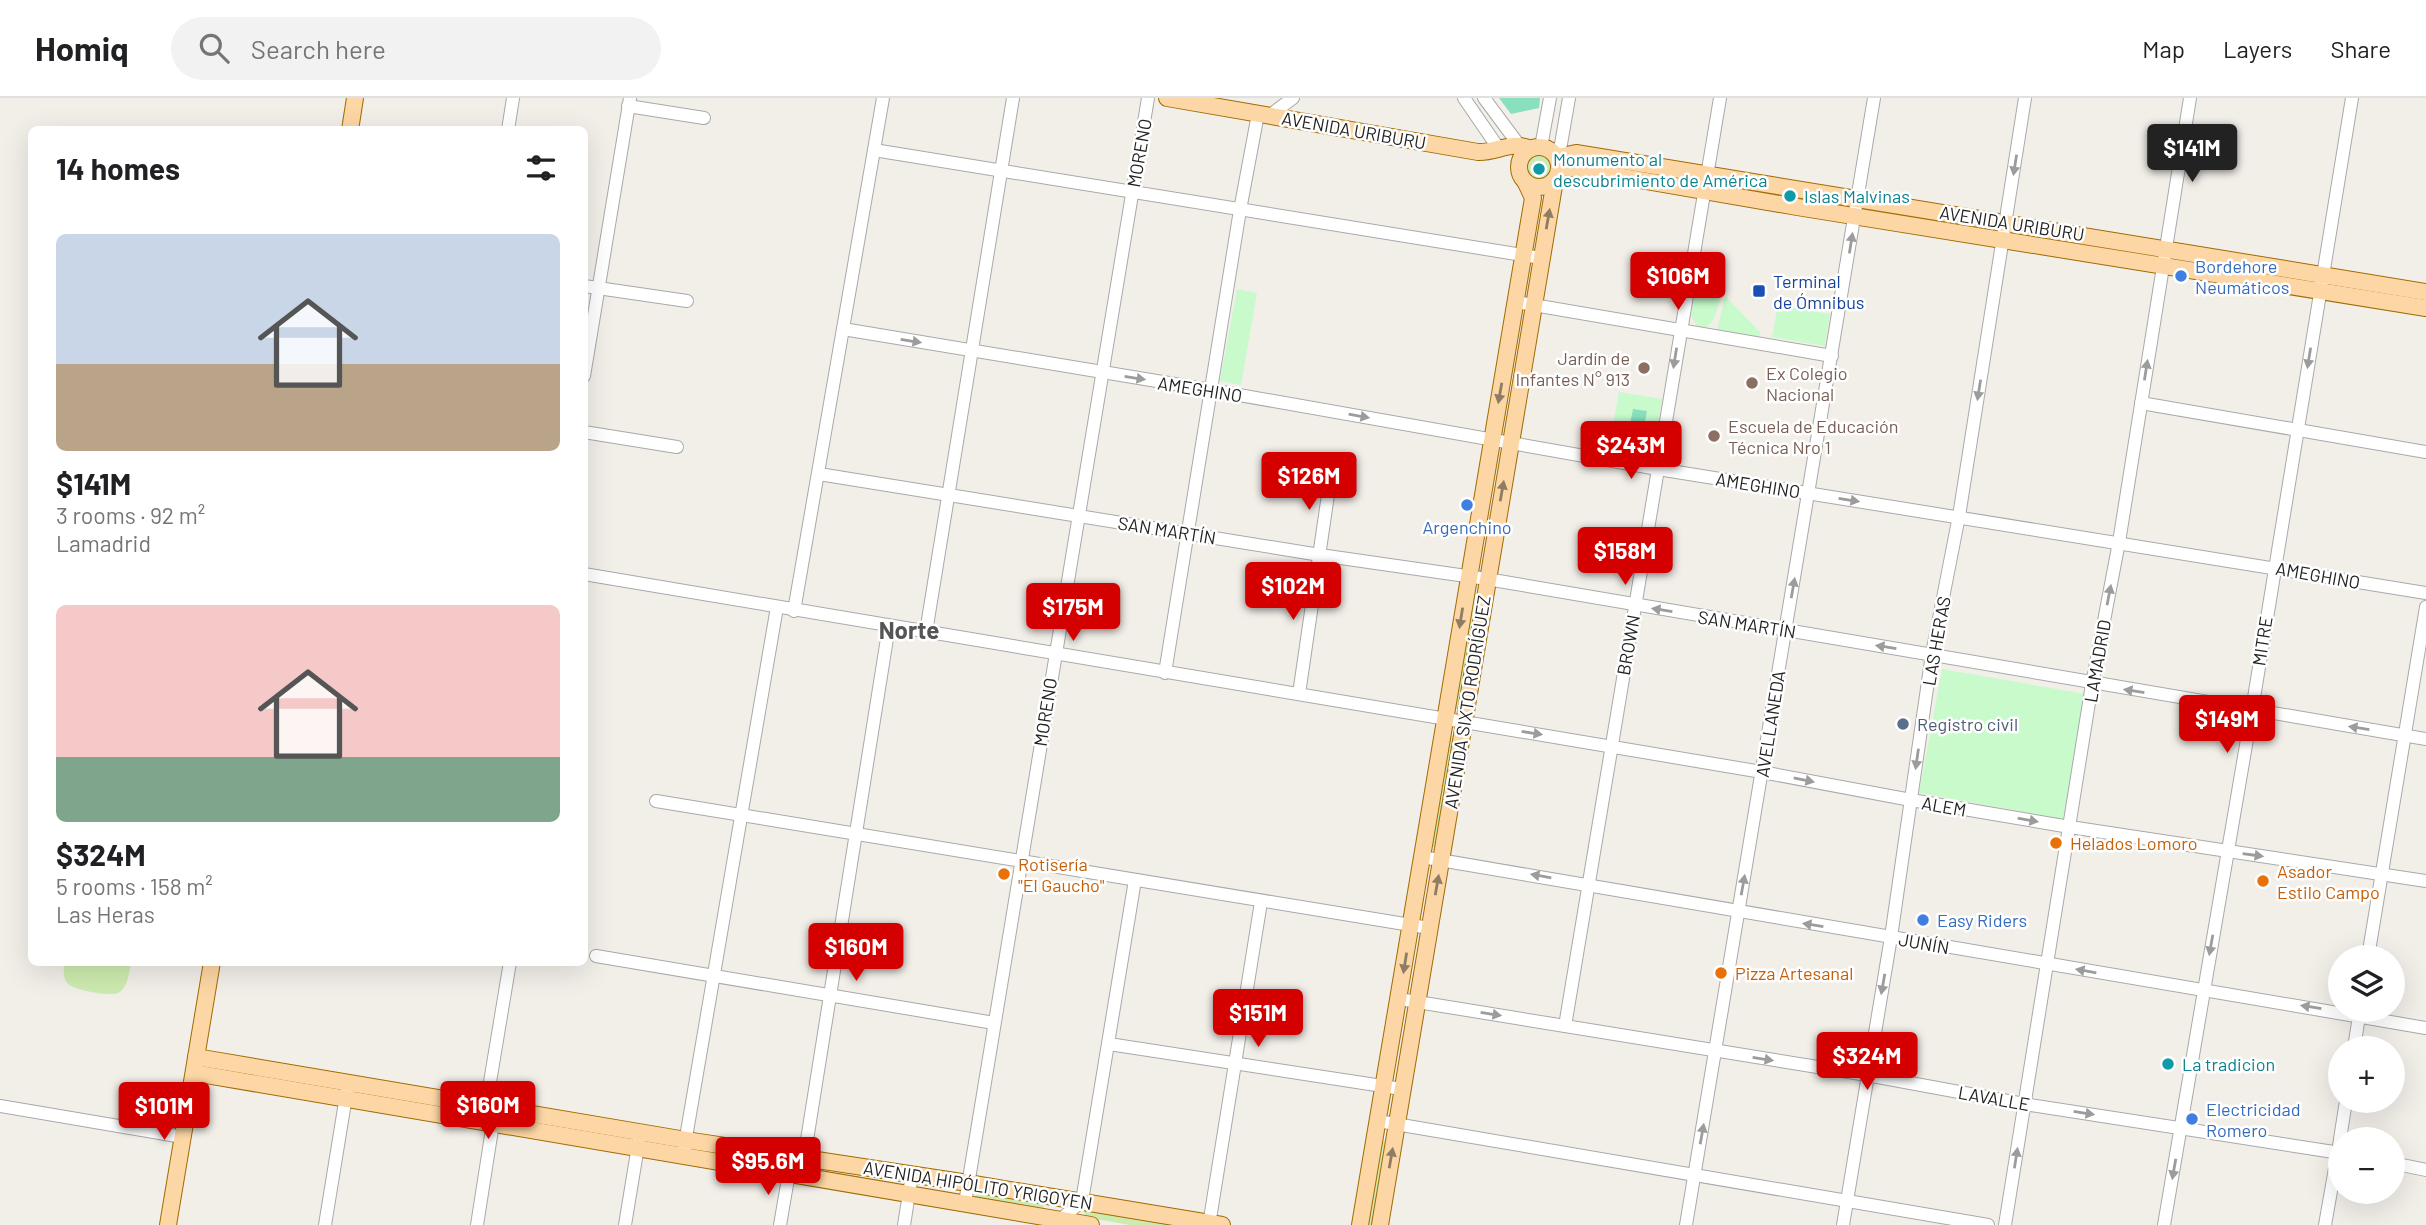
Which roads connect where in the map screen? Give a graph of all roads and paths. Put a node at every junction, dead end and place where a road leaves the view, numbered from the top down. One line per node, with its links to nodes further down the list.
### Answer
1 (355, 98): 20 (main road)
2 (513, 98): 21 (street)
3 (883, 98): 23 (street)
4 (1013, 98): 25 (street)
5 (1148, 98): 28 (street, MORENO)
6 (1167, 98): 18 (main road, AVENIDA URIBURU)
7 (1293, 98): 18 (street)
8 (1464, 98): 22 (street)
9 (1484, 98): 24 (street)
10 (1550, 98): 24 (street, AVENIDA SIXTO RODRÍGUEZ)
11 (1569, 98): 24 (street, AVENIDA SIXTO RODRÍGUEZ)
12 (1720, 98): 26 (street, BROWN)
13 (1874, 98): 30 (street, AVELLANEDA)
14 (2025, 98): 33 (street, LAS HERAS, one-way to 33)
15 (2190, 98): 35 (street, LAMADRID)
16 (2352, 98): 39 (street, MITRE)
17 (629, 102): 19 (street); 41 (street)
18 (1253, 110): 22 (main road, AVENIDA URIBURU); 31 (street)
19 (704, 117)
20 (351, 126)
21 (509, 126)
22 (1499, 149): 24 (main road, AVENIDA URIBURU); 27 (main road)
23 (874, 150): 25 (street); 48 (street)
24 (1545, 157): 26 (main road, AVENIDA URIBURU); 27 (main road); 27 (main road); 29 (main road, AVENIDA URIBURU); 37 (main road, AVENIDA SIXTO RODRÍGUEZ, one-way to 24)
25 (1001, 170): 28 (street); 50 (street)
26 (1708, 174): 29 (street, BROWN); 30 (main road, AVENIDA URIBURU)
27 (1525, 181): 36 (main road, AVENIDA SIXTO RODRÍGUEZ)
28 (1132, 191): 31 (street); 53 (street, MORENO)
29 (1706, 191): 32 (main road, AVENIDA URIBURU); 49 (street, BROWN)
30 (1859, 198): 32 (street, AVELLANEDA); 33 (main road, AVENIDA URIBURU)
31 (1240, 210): 36 (street); 54 (street)
32 (1856, 216): 34 (main road, AVENIDA URIBURU); 52 (street, AVELLANEDA, one-way to 32)
33 (2006, 222): 34 (street, LAS HERAS); 35 (main road, AVENIDA URIBURU)
34 (2003, 240): 38 (main road, AVENIDA URIBURU); 68 (street, LAS HERAS, one-way to 68)
35 (2165, 248): 38 (street, LAMADRID); 39 (main road, AVENIDA URIBURU)
36 (1523, 256): 37 (street); 45 (main road, AVENIDA SIXTO RODRÍGUEZ)
37 (1541, 258): 46 (main road, AVENIDA SIXTO RODRÍGUEZ)
38 (2162, 265): 42 (main road, AVENIDA URIBURU); 55 (street, LAMADRID, one-way to 38)
39 (2323, 274): 42 (street, MITRE); 43 (main road, AVENIDA URIBURU)
40 (588, 287): 41 (street)
41 (599, 288): 44 (street); 51 (street)
42 (2321, 290): 47 (main road, AVENIDA URIBURU); 56 (street, MITRE, one-way to 56)
43 (2426, 292)
44 (687, 301)
45 (1516, 302): 46 (street); 58 (main road, AVENIDA SIXTO RODRÍGUEZ, one-way to 58)
46 (1534, 306): 49 (street); 59 (main road, AVENIDA SIXTO RODRÍGUEZ)
47 (2426, 308)
48 (843, 330): 50 (street, AMEGHINO, one-way to 50); 63 (street)
49 (1680, 330): 52 (street); 62 (street, BROWN, one-way to 62)
50 (972, 351): 53 (street, AMEGHINO); 66 (street)
51 (588, 353)
52 (1832, 356): 65 (street, AVELLANEDA)
53 (1102, 373): 54 (street, AMEGHINO, one-way to 54); 67 (street, MORENO)
54 (1211, 390): 58 (street, AMEGHINO, one-way to 58); 69 (street)
55 (2141, 403): 56 (street); 70 (street, LAMADRID)
56 (2298, 430): 61 (street); 72 (street, MITRE)
57 (588, 433): 60 (street)
58 (1492, 439): 59 (street, AMEGHINO); 74 (main road, AVENIDA SIXTO RODRÍGUEZ)
59 (1511, 442): 62 (street, AMEGHINO); 75 (main road, AVENIDA SIXTO RODRÍGUEZ, one-way to 59)
60 (677, 447)
61 (2426, 452)
62 (1658, 469): 65 (street, AMEGHINO); 77 (street, BROWN)
63 (819, 474): 66 (street, SAN MARTÍN); 80 (street)
64 (1331, 474): 71 (street)
65 (1809, 493): 68 (street, AMEGHINO, one-way to 68); 82 (street, AVELLANEDA, one-way to 65)
66 (948, 495): 67 (street, SAN MARTÍN); 83 (street)
67 (1079, 516): 69 (street, SAN MARTÍN); 84 (street, MORENO)
68 (1959, 516): 70 (street, AMEGHINO); 85 (street, LAS HERAS)
69 (1189, 534): 71 (street, SAN MARTÍN); 86 (street)
70 (2119, 542): 72 (street, AMEGHINO); 87 (street, LAMADRID, one-way to 70)
71 (1320, 555): 74 (street, SAN MARTÍN); 88 (street)
72 (2274, 568): 76 (street, AMEGHINO); 89 (street, MITRE)
73 (588, 575): 78 (street, ALEM)
74 (1468, 577): 75 (street, SAN MARTÍN); 90 (main road, AVENIDA SIXTO RODRÍGUEZ, one-way to 90)
75 (1487, 579): 77 (street, SAN MARTÍN); 91 (main road, AVENIDA SIXTO RODRÍGUEZ)
76 (2426, 593)
77 (1635, 606): 82 (street, SAN MARTÍN, one-way to 77); 94 (street, BROWN)
78 (777, 607): 80 (street, ALEM); 98 (street)
79 (2426, 607): 92 (street)
80 (794, 611): 81 (street, ALEM)
81 (889, 626): 83 (street, ALEM); 100 (street)
82 (1786, 631): 85 (street, SAN MARTÍN, one-way to 82); 95 (street, AVELLANEDA)
83 (926, 632): 84 (street, ALEM)
84 (1055, 654): 86 (street, ALEM); 104 (street, MORENO)
85 (1932, 654): 87 (street, SAN MARTÍN); 96 (street, LAS HERAS, one-way to 96)
86 (1166, 673): 88 (street, ALEM)
87 (2092, 684): 89 (street, SAN MARTÍN, one-way to 87); 99 (street, LAMADRID)
88 (1298, 694): 90 (street, ALEM)
89 (2252, 710): 92 (street, SAN MARTÍN, one-way to 89); 101 (street, MITRE)
90 (1445, 719): 91 (street, ALEM); 102 (main road, AVENIDA SIXTO RODRÍGUEZ)
91 (1464, 722): 94 (street, ALEM, one-way to 94); 103 (main road, AVENIDA SIXTO RODRÍGUEZ)
92 (2405, 736): 93 (street, SAN MARTÍN); 105 (street)
93 (2426, 739)
94 (1611, 747): 95 (street, ALEM); 108 (street, BROWN)
95 (1762, 772): 96 (street, ALEM, one-way to 96); 110 (street, AVELLANEDA, one-way to 95)
96 (1911, 800): 99 (street, ALEM, one-way to 99); 113 (street, LAS HERAS)
97 (656, 801): 98 (street)
98 (742, 814): 100 (street); 119 (street)
99 (2070, 827): 101 (street, ALEM); 116 (street, LAMADRID)
100 (857, 832): 104 (street); 121 (street)
101 (2228, 851): 105 (street, ALEM, one-way to 105); 120 (street, MITRE, one-way to 120)
102 (1422, 857): 103 (street, JUNÍN); 111 (main road, AVENIDA SIXTO RODRÍGUEZ)
103 (1441, 859): 108 (street, JUNÍN, one-way to 103); 112 (main road, AVENIDA SIXTO RODRÍGUEZ, one-way to 103)
104 (1020, 861): 106 (street); 126 (street, MORENO)
105 (2382, 874): 107 (street, ALEM); 114 (street)
106 (1135, 880): 109 (street); 129 (street)
107 (2426, 881)
108 (1588, 884): 110 (street, JUNÍN); 127 (street, BROWN)
109 (1261, 902): 111 (street); 131 (street)
110 (1738, 912): 113 (street, JUNÍN, one-way to 110); 130 (street, AVELLANEDA)
111 (1410, 926): 112 (street); 122 (main road, AVENIDA SIXTO RODRÍGUEZ, one-way to 122)
112 (1429, 928): 123 (main road, AVENIDA SIXTO RODRÍGUEZ)
113 (1891, 937): 116 (street, JUNÍN); 133 (street, LAS HERAS, one-way to 133)
114 (2370, 945)
115 (596, 956): 119 (street)
116 (2048, 964): 120 (street, JUNÍN, one-way to 116); 137 (street, LAMADRID)
117 (211, 966): 132 (main road)
118 (509, 966): 139 (street)
119 (713, 977): 121 (street); 147 (street)
120 (2204, 991): 124 (street, JUNÍN, one-way to 120); 143 (street, MITRE)
121 (831, 995): 126 (street); 148 (street)
122 (1399, 999): 123 (street, LAVALLE); 134 (main road, AVENIDA SIXTO RODRÍGUEZ)
123 (1417, 1002): 127 (street, LAVALLE, one-way to 127); 135 (main road, AVENIDA SIXTO RODRÍGUEZ)
124 (2328, 1008)
125 (2401, 1022): 128 (street, JUNÍN)
126 (994, 1023): 154 (street, MORENO)
127 (1565, 1026): 130 (street, LAVALLE)
128 (2426, 1028)
129 (1110, 1044): 131 (street); 157 (street)
130 (1716, 1051): 133 (street, LAVALLE, one-way to 133); 153 (street, AVELLANEDA, one-way to 130)
131 (1236, 1062): 134 (street); 161 (street)
132 (195, 1065): 136 (main road, AVENIDA HIPÓLITO YRIGOYEN); 144 (main road)
133 (1867, 1075): 137 (street, LAVALLE); 156 (street, LAS HERAS)
134 (1384, 1086): 135 (street); 140 (main road, AVENIDA SIXTO RODRÍGUEZ)
135 (1402, 1089): 142 (main road, AVENIDA SIXTO RODRÍGUEZ)
136 (347, 1091): 139 (main road, AVENIDA HIPÓLITO YRIGOYEN); 141 (main road, AVENIDA HIPÓLITO YRIGOYEN); 163 (street)
137 (2024, 1104): 143 (street, LAVALLE, one-way to 143); 174 (street, LAMADRID, one-way to 137)
138 (0, 1106): 144 (street)
139 (486, 1106): 141 (street); 145 (main road, AVENIDA HIPÓLITO YRIGOYEN)
140 (1378, 1122): 142 (street); 169 (main road, AVENIDA SIXTO RODRÍGUEZ)
141 (493, 1123): 145 (main road, AVENIDA HIPÓLITO YRIGOYEN); 164 (street)
142 (1397, 1124): 153 (street); 170 (main road, AVENIDA SIXTO RODRÍGUEZ, one-way to 142)
143 (2181, 1129): 146 (street, LAVALLE); 175 (street, MITRE, one-way to 175)
144 (183, 1137): 162 (main road)
145 (639, 1140): 147 (main road, AVENIDA HIPÓLITO YRIGOYEN); 165 (street)
146 (2328, 1145)
147 (684, 1148): 148 (main road, AVENIDA HIPÓLITO YRIGOYEN); 151 (main road, AVENIDA HIPÓLITO YRIGOYEN)
148 (797, 1157): 151 (street); 152 (main road, AVENIDA HIPÓLITO YRIGOYEN)
149 (2405, 1166): 150 (street)
150 (2426, 1170)
151 (795, 1175): 155 (main road, AVENIDA HIPÓLITO YRIGOYEN); 166 (street)
152 (912, 1175): 154 (main road, AVENIDA HIPÓLITO YRIGOYEN); 155 (street)
153 (1695, 1175): 156 (street); 171 (street, AVELLANEDA)
154 (968, 1183): 157 (main road, AVENIDA HIPÓLITO YRIGOYEN); 158 (street, MORENO)
155 (909, 1194): 158 (main road, AVENIDA HIPÓLITO YRIGOYEN); 167 (street)
156 (1847, 1200): 172 (street, LAS HERAS); 173 (street)
157 (1082, 1201): 160 (street); 161 (main road, AVENIDA HIPÓLITO YRIGOYEN)
158 (965, 1203): 160 (main road, AVENIDA HIPÓLITO YRIGOYEN)
159 (2329, 1204): 176 (street)
160 (1060, 1222): 168 (main road, AVENIDA HIPÓLITO YRIGOYEN)
161 (1213, 1224)
162 (168, 1225)
163 (325, 1225)
164 (477, 1225)
165 (625, 1225)
166 (780, 1225)
167 (904, 1225)
168 (1091, 1225)
169 (1360, 1225)
170 (1380, 1225)
171 (1686, 1225)
172 (1843, 1225)
173 (1988, 1225)
174 (2005, 1225)
175 (2164, 1225)
176 (2325, 1225)

